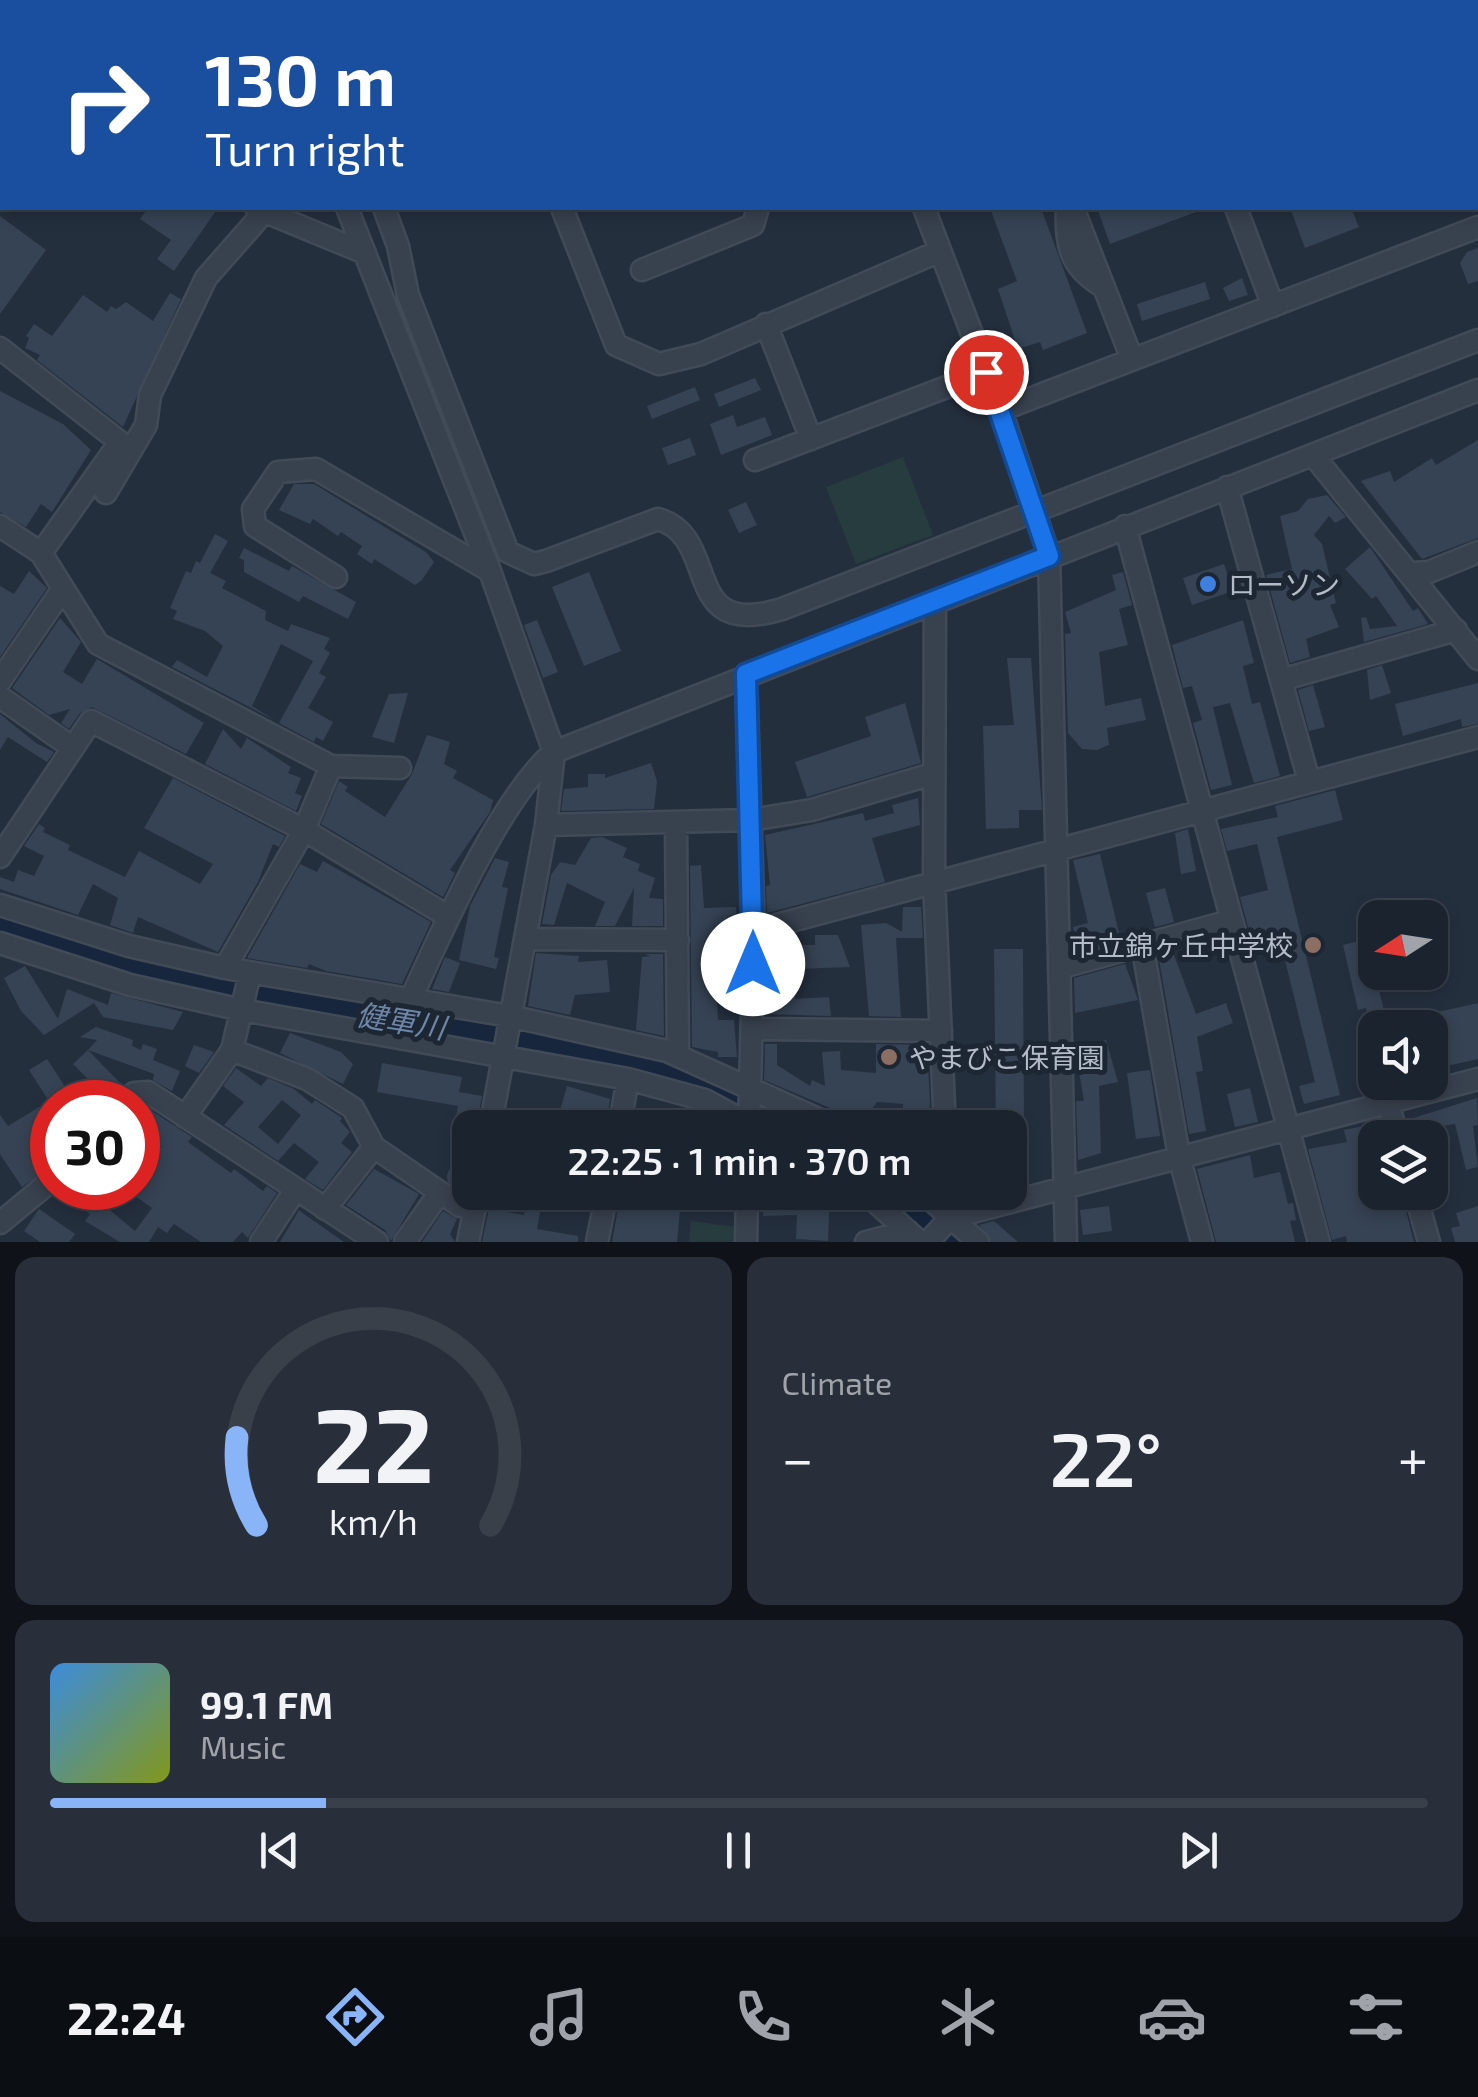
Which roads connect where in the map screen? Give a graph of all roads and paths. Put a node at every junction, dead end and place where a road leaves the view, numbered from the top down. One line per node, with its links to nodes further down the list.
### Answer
1 (260, 210): 26 (street)
2 (263, 210): 12 (street)
3 (349, 210): 12 (street)
4 (385, 210): 27 (street)
5 (563, 210): 15 (street)
6 (758, 210): 13 (street)
7 (925, 210): 11 (street)
8 (1071, 210): 18 (street)
9 (1237, 210): 14 (street)
10 (1476, 227): 14 (street)
11 (940, 251): 15 (street); 19 (street)
12 (365, 253): 33 (street)
13 (642, 270)
14 (1272, 306): 18 (street)
15 (766, 324): 22 (street)
16 (1478, 340): 27 (street)
17 (0, 348): 31 (street)
18 (1132, 359): 21 (street)
19 (986, 372): 21 (street); 22 (street)
20 (1478, 390): 23 (street)
21 (1001, 410): 27 (street)
22 (811, 438): 24 (street)
23 (1313, 455): 25 (street); 34 (street)
24 (755, 460)
25 (1227, 487): 29 (street); 41 (street)
26 (106, 492)
27 (1036, 510): 32 (street)
28 (0, 526): 31 (street)
29 (1125, 526): 32 (street); 51 (street)
30 (1478, 552): 34 (street)
31 (41, 553): 36 (street)
32 (1049, 556): 37 (street); 56 (street)
33 (490, 571): 35 (street); 46 (street)
34 (1413, 573): 38 (street)
35 (336, 576)
36 (62, 590): 42 (street); 47 (street)
37 (935, 602): 40 (street); 49 (street)
38 (1456, 630): 39 (street); 41 (street)
39 (1478, 659)
40 (746, 674): 46 (street); 52 (street)
41 (1282, 680): 50 (street)
42 (0, 681)
43 (0, 697): 45 (street)
44 (1478, 737): 50 (street)
45 (74, 748): 55 (street); 57 (street)
46 (554, 752): 54 (street); 60 (street)
47 (331, 766): 48 (street); 55 (street)
48 (400, 768)
49 (932, 774): 52 (street); 58 (street)
50 (1309, 782): 51 (street)
51 (1202, 812): 56 (street); 61 (street)
52 (751, 820): 53 (street); 62 (street)
53 (676, 822): 54 (street); 64 (street)
54 (546, 824): 63 (street)
55 (304, 830): 60 (street); 67 (street)
56 (1056, 852): 58 (street); 68 (street)
57 (0, 857)
58 (934, 881): 62 (street); 74 (street)
59 (0, 906): 67 (street)
60 (449, 917): 70 (street)
61 (1230, 921): 66 (street); 91 (street)
62 (754, 931): 73 (street)
63 (525, 939): 64 (street); 72 (street)
64 (678, 940): 77 (street)
65 (0, 943): 71 (street)
66 (1142, 944): 68 (street); 93 (street)
67 (225, 968): 69 (street)
68 (1059, 968): 95 (street)
69 (250, 973): 70 (street); 71 (street)
70 (412, 999): 72 (street)
71 (242, 1008): 75 (street); 76 (street)
72 (509, 1016): 76 (street); 77 (street)
73 (752, 1029): 74 (street); 80 (street)
74 (940, 1031): 88 (street)
75 (232, 1050): 89 (street); 92 (street)
76 (503, 1053): 78 (street); 83 (street)
77 (678, 1056): 80 (street)
78 (628, 1079): 84 (street); 85 (street)
79 (1478, 1079): 82 (street)
80 (751, 1086): 86 (street); 87 (street)
81 (160, 1102): 89 (street)
82 (1388, 1103): 90 (street); 91 (street)
83 (493, 1110)
84 (622, 1110)
85 (722, 1110)
86 (752, 1110)
87 (801, 1110)
88 (945, 1110)
89 (184, 1117): 94 (street)
90 (1393, 1120)
91 (1287, 1129): 93 (street); 121 (street)
92 (374, 1148): 96 (street); 99 (street)
93 (1179, 1156): 95 (street); 120 (street)
94 (296, 1189): 99 (street); 111 (street)
95 (1064, 1190): 107 (street); 119 (street)
96 (440, 1192): 98 (street); 112 (street)
97 (30, 1198): 108 (street)
98 (452, 1200)
99 (325, 1209): 110 (street)
100 (475, 1210): 113 (street)
101 (603, 1210): 114 (street)
102 (747, 1210): 115 (street)
103 (884, 1210): 109 (street)
104 (941, 1210): 107 (street)
105 (950, 1210): 107 (street)
106 (1419, 1210): 122 (street)
107 (950, 1218): 117 (street); 118 (street)
108 (0, 1223)
109 (914, 1237): 116 (street)
110 (372, 1241)
111 (261, 1242)
112 (405, 1242)
113 (468, 1242)
114 (597, 1242)
115 (746, 1242)
116 (866, 1242)
117 (928, 1242)
118 (978, 1242)
119 (1066, 1242)
120 (1202, 1242)
121 (1318, 1242)
122 (1429, 1242)

